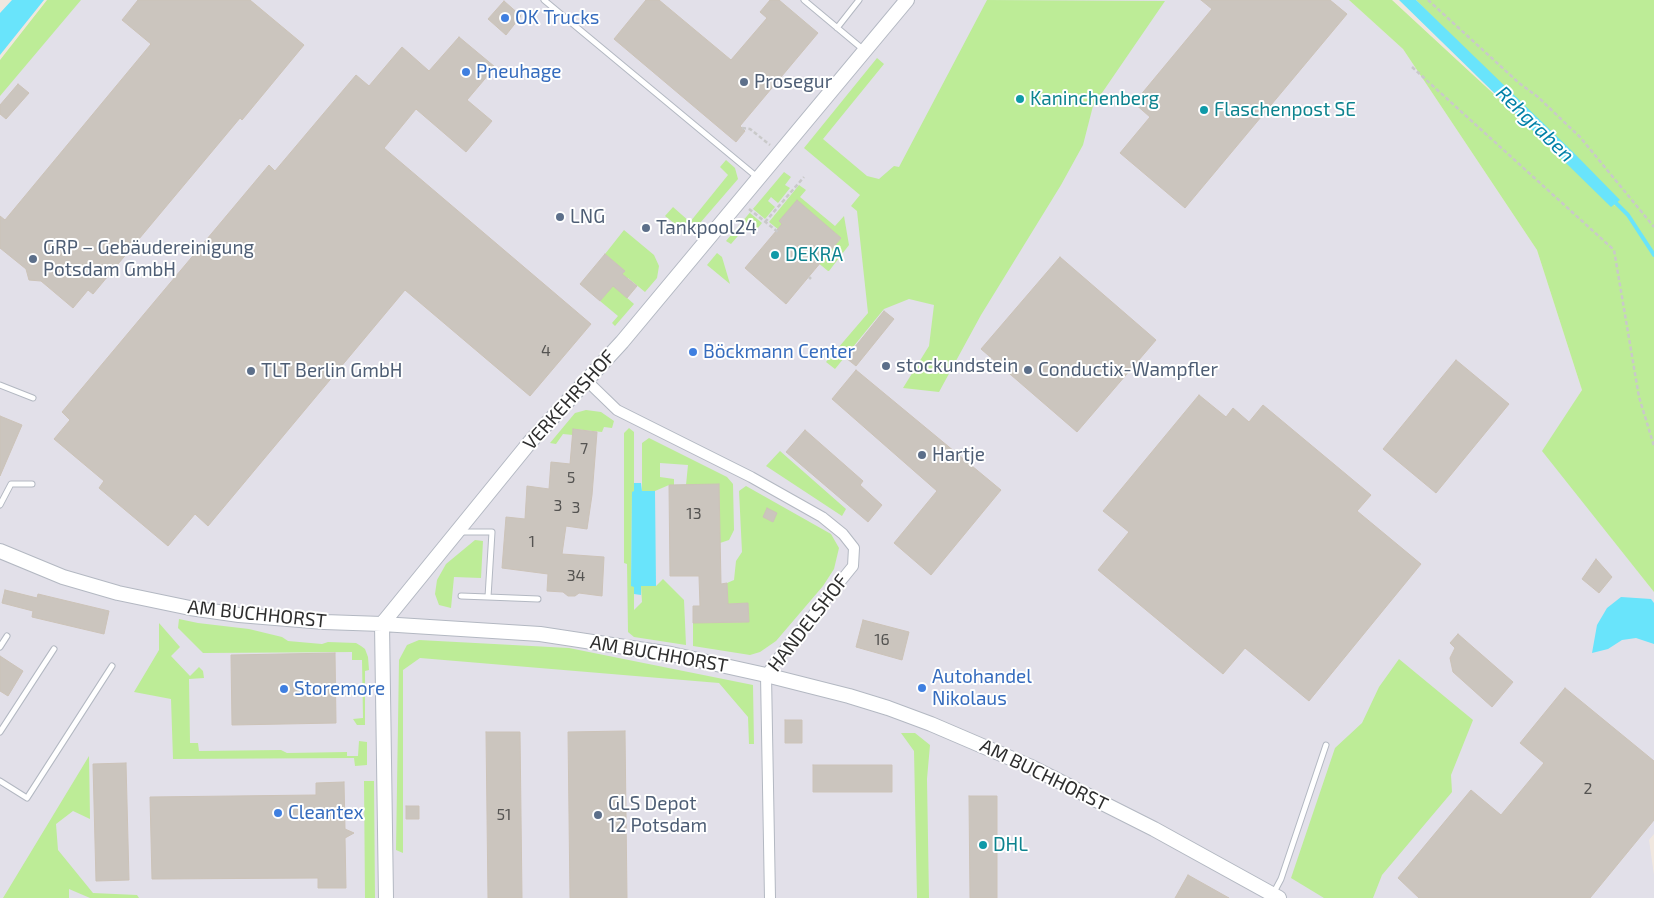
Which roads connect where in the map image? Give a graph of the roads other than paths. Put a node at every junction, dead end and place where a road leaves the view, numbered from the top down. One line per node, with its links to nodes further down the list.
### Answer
1 (544, 0): 7 (lane)
2 (804, 0): 5 (lane)
3 (860, 0): 5 (lane)
4 (908, 0): 6 (main road, VERKEHRSHOF)
5 (837, 28): 6 (lane)
6 (865, 51): 7 (main road, VERKEHRSHOF)
7 (759, 179): 8 (main road, VERKEHRSHOF)
8 (586, 380): 13 (main road, VERKEHRSHOF); 23 (street, HANDELSHOF)
9 (0, 385): 10 (lane)
10 (33, 398)
11 (32, 484): 12 (lane)
12 (0, 505)
13 (456, 532): 16 (lane); 18 (main road, VERKEHRSHOF)
14 (0, 552): 18 (main road, AM BUCHHORST)
15 (461, 596): 16 (lane)
16 (488, 597): 17 (lane)
17 (538, 599)
18 (382, 624): 23 (main road, AM BUCHHORST); 28 (main road)
19 (7, 636): 20 (lane)
20 (0, 647)
21 (54, 649): 24 (lane)
22 (112, 666): 26 (lane)
23 (766, 674): 27 (main road, AM BUCHHORST); 29 (street, HANDELSHOF)
24 (0, 732)
25 (1326, 745): 27 (lane)
26 (0, 781)
27 (1276, 896)
28 (386, 898)
29 (770, 898)

